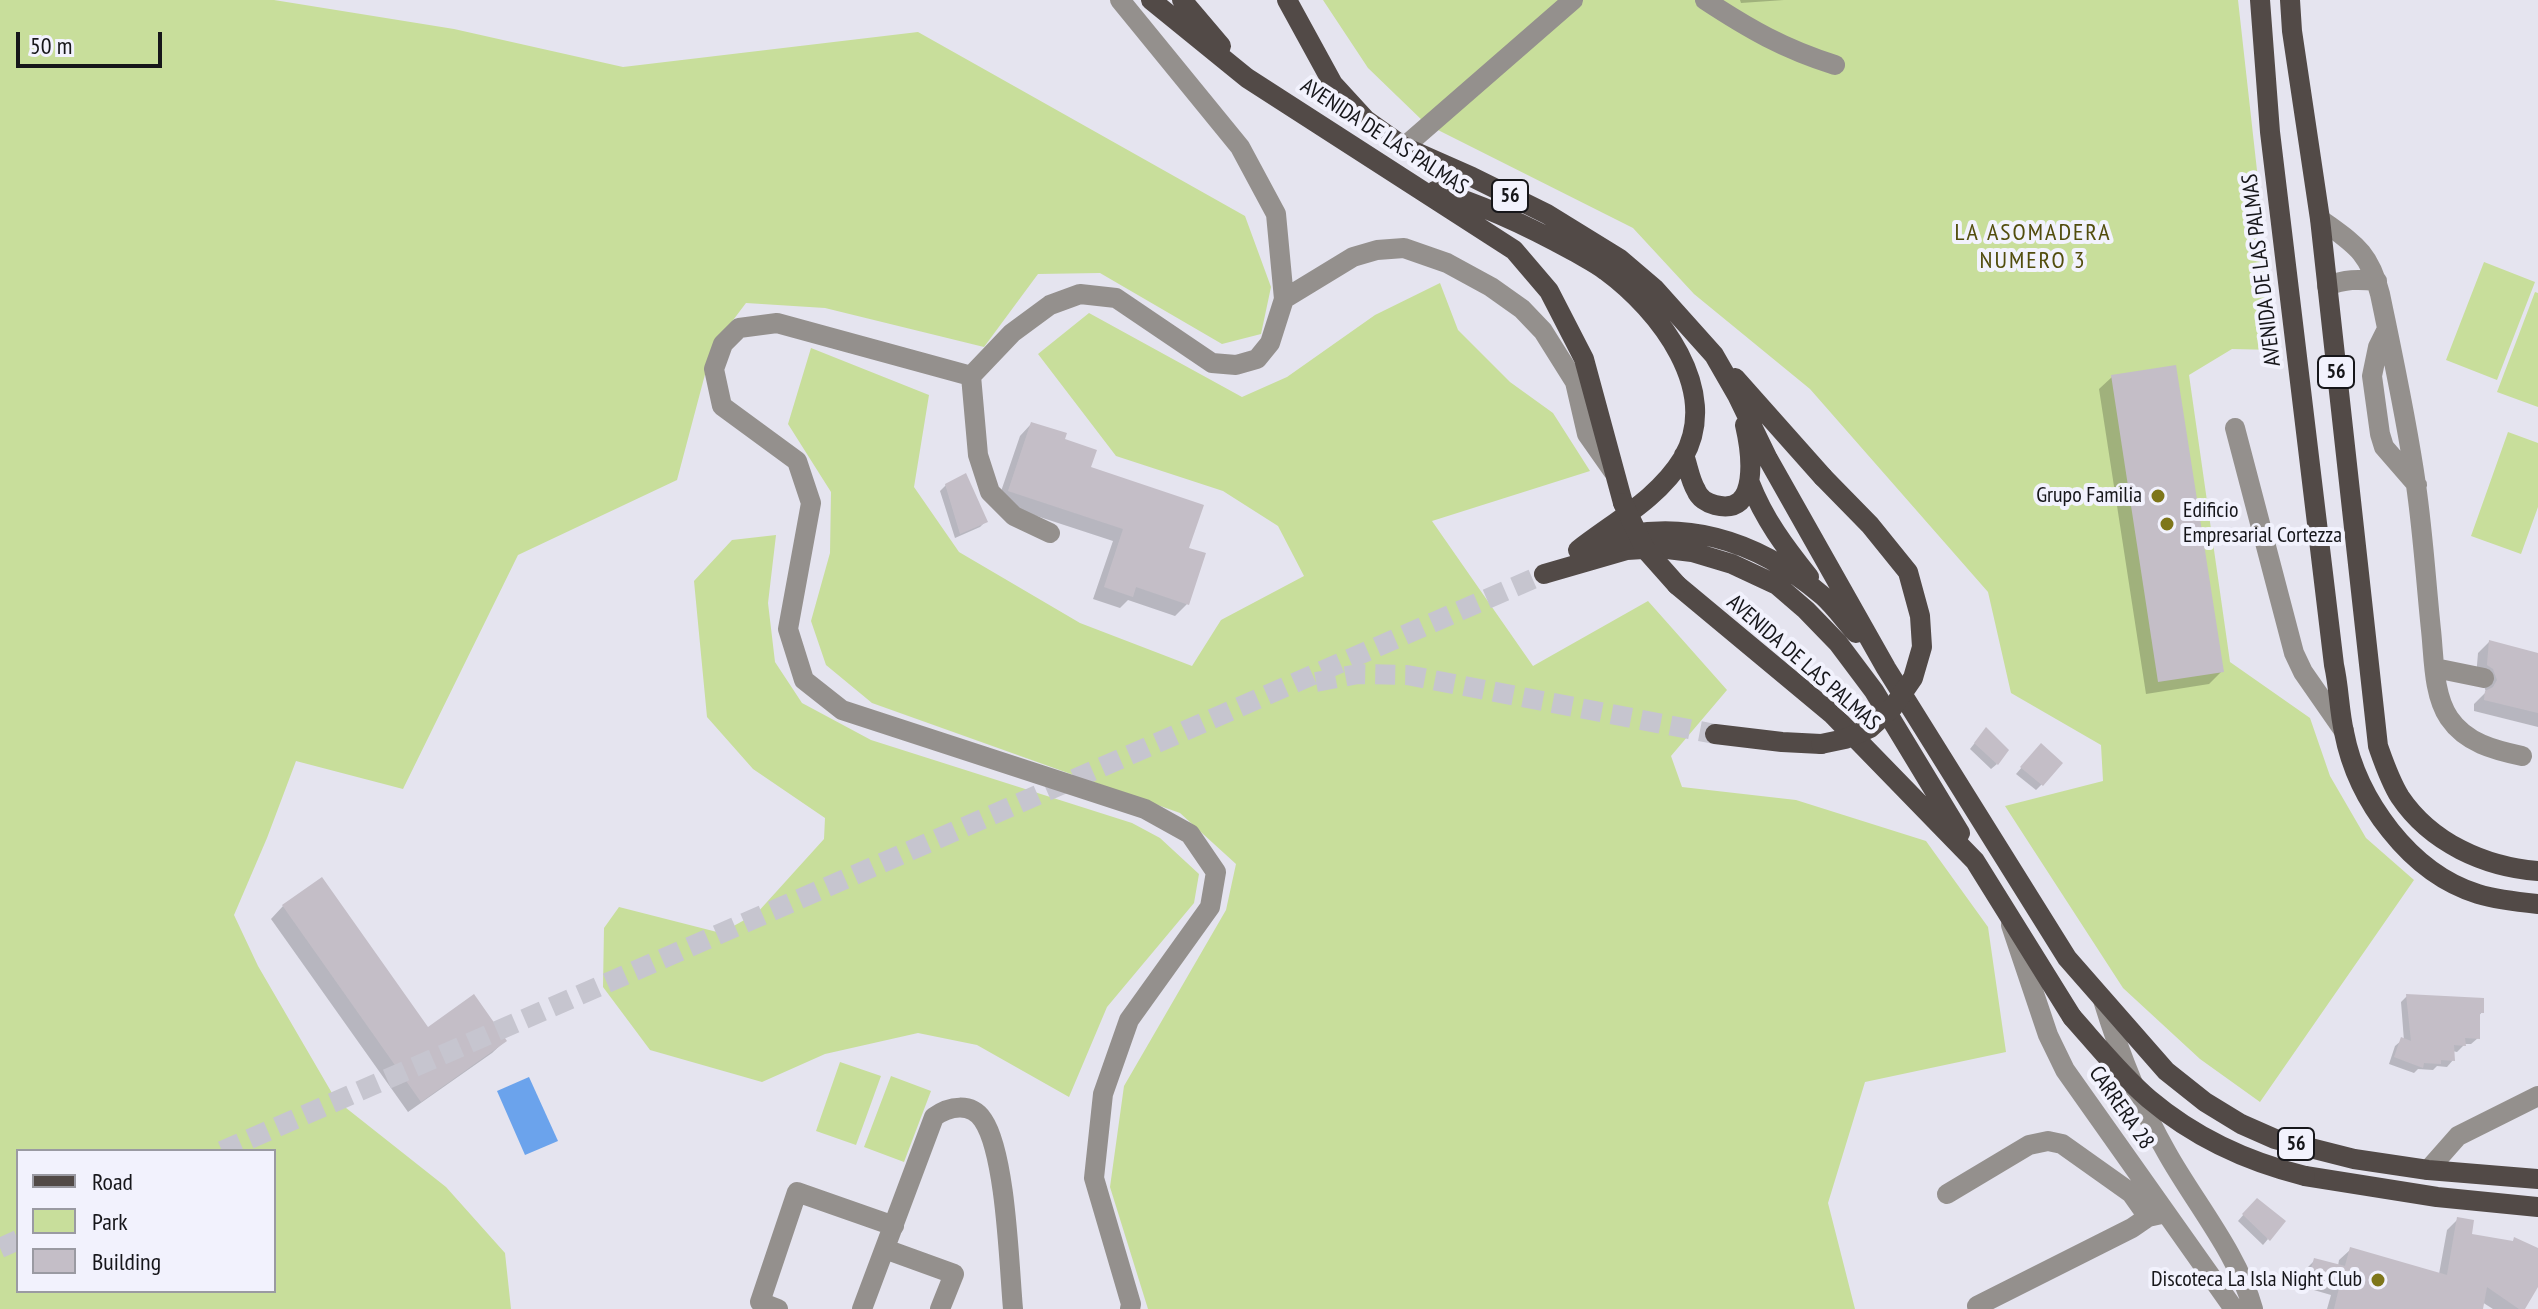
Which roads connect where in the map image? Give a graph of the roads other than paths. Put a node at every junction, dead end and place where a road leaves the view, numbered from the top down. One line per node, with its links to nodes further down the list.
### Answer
1 (1120, 0): 16 (street)
2 (1151, 0): 10 (main road, AVENIDA DE LAS PALMAS / 56)
3 (1182, 0): 10 (main road)
4 (1287, 0): 11 (main road, AVENIDA DE LAS PALMAS / 56)
5 (1573, 0): 11 (street)
6 (1705, 0): 9 (street)
7 (2260, 0): 27 (main road, AVENIDA DE LAS PALMAS / 56)
8 (2290, 0): 13 (main road, 56)
9 (1835, 65)
10 (1247, 78): 12 (main road, AVENIDA DE LAS PALMAS / 56)
11 (1404, 147): 17 (main road, AVENIDA DE LAS PALMAS / 56)
12 (1412, 184): 21 (main road); 22 (main road, AVENIDA DE LAS PALMAS / 56)
13 (2320, 219): 14 (street); 15 (main road, 56)
14 (2377, 281): 15 (street); 29 (street)
15 (2327, 286): 36 (main road, 56)
16 (1284, 299): 18 (street); 22 (street)
17 (1714, 355): 19 (main road, AVENIDA DE LAS PALMAS / 56); 33 (main road, bridge)
18 (971, 376): 24 (street); 55 (street)
19 (1737, 395): 23 (main road); 28 (main road, AVENIDA DE LAS PALMAS / 56)
20 (2235, 428): 30 (street)
21 (1684, 455): 23 (main road); 25 (main road)
22 (1616, 476): 35 (main road, AVENIDA DE LAS PALMAS / 56, bridge)
23 (1750, 483): 26 (main road)
24 (1050, 533)
25 (1578, 550): 26 (main road); 35 (main road)
26 (1826, 599): 28 (main road)
27 (2334, 665): 30 (street); 32 (main road, AVENIDA DE LAS PALMAS / 56)
28 (1886, 668): 39 (main road, AVENIDA DE LAS PALMAS / 56)
29 (2435, 668): 31 (street); 34 (street)
30 (2303, 672): 32 (street)
31 (2484, 678)
32 (2344, 731): 37 (main road, AVENIDA DE LAS PALMAS / 56)
33 (1715, 734)
34 (2522, 756)
35 (1975, 861): 38 (main road, AVENIDA DE LAS PALMAS / 56)
36 (2538, 871)
37 (2538, 904)
38 (2007, 914): 44 (main road, AVENIDA DE LAS PALMAS / 56, bridge); 45 (street, CARRERA 28)
39 (2103, 1000): 41 (main road, AVENIDA DE LAS PALMAS / 56); 48 (street, CARRERA 28)
40 (2538, 1096): 41 (street)
41 (2428, 1170): 42 (main road, AVENIDA DE LAS PALMAS / 56)
42 (2538, 1179)
43 (1947, 1194): 45 (street)
44 (2538, 1207)
45 (2157, 1215): 49 (street, CARRERA 28); 50 (street)
46 (894, 1226): 47 (street); 51 (street); 54 (street)
47 (885, 1249): 52 (street); 53 (street)
48 (2240, 1275): 49 (street); 57 (street, CARRERA 28)
49 (2219, 1288): 56 (street, CARRERA 28)
50 (1977, 1306)
51 (778, 1309)
52 (862, 1309)
53 (940, 1309)
54 (1013, 1309)
55 (1130, 1309)
56 (2234, 1309)
57 (2253, 1309)

